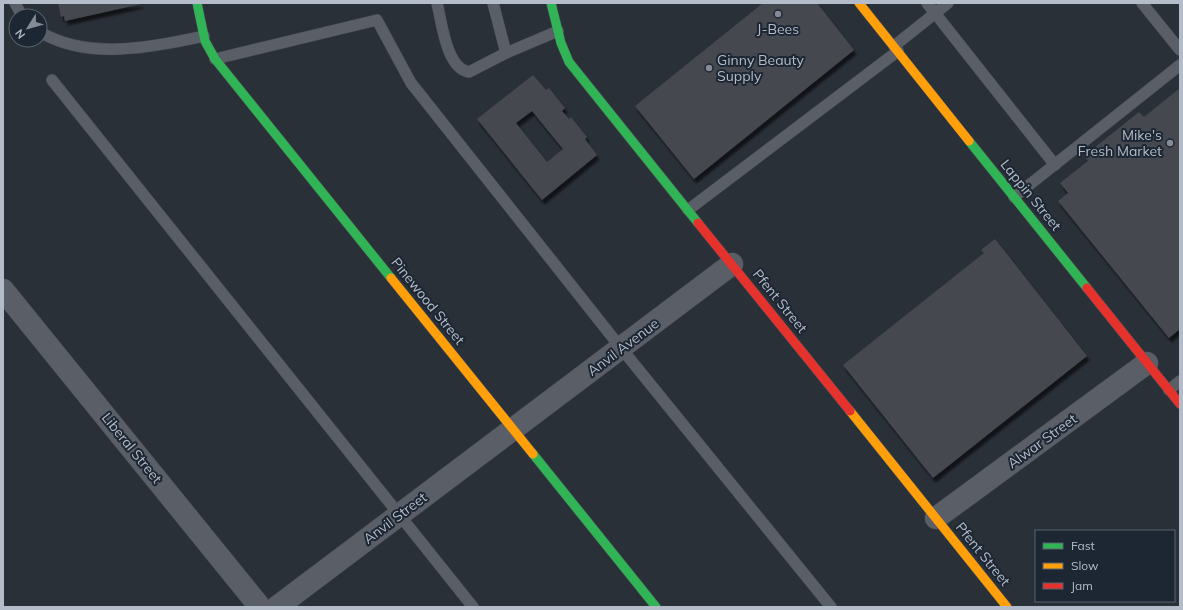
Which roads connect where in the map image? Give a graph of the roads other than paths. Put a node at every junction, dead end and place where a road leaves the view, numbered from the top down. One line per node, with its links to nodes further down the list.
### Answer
1 (197, 3): 11 (street, Pinewood Street)
2 (437, 3): 15 (lane)
3 (493, 3): 15 (lane)
4 (551, 3): 10 (street, Pfent Street)
5 (859, 3): 13 (street, Lappin Street)
6 (927, 3): 9 (lane)
7 (948, 3): 9 (lane)
8 (1142, 3): 14 (lane)
9 (935, 13): 13 (lane); 19 (lane)
10 (558, 31): 15 (lane); 21 (street, Pfent Street)
11 (204, 36): 12 (lane); 16 (street, Pinewood Street)
12 (48, 37)
13 (896, 49): 20 (street, Lappin Street); 21 (lane)
14 (1180, 50)
15 (506, 53)
16 (215, 59): 24 (lane); 29 (street, Pinewood Street)
17 (1180, 65): 19 (lane)
18 (52, 80): 30 (lane)
19 (1055, 165): 20 (lane)
20 (1014, 196): 25 (street, Lappin Street)
21 (688, 210): 22 (street, Pfent Street)
22 (732, 264): 24 (street, Anvil Avenue); 31 (street, Pfent Street)
23 (3, 290): 32 (street, Liberal Street)
24 (621, 348): 29 (street, Anvil Avenue); 36 (lane)
25 (1147, 363): 27 (street, Lappin Street); 31 (street, Alwar Street)
26 (1180, 381): 27 (lane)
27 (1169, 390): 28 (street, Lappin Street)
28 (1180, 404)
29 (513, 429): 30 (street, Anvil Street); 35 (street, Pinewood Street)
30 (400, 514): 33 (street, Anvil Street); 34 (lane)
31 (936, 518): 37 (street, Pfent Street)
32 (260, 607)
33 (278, 607)
34 (472, 607)
35 (656, 607)
36 (831, 607)
37 (1007, 607)

